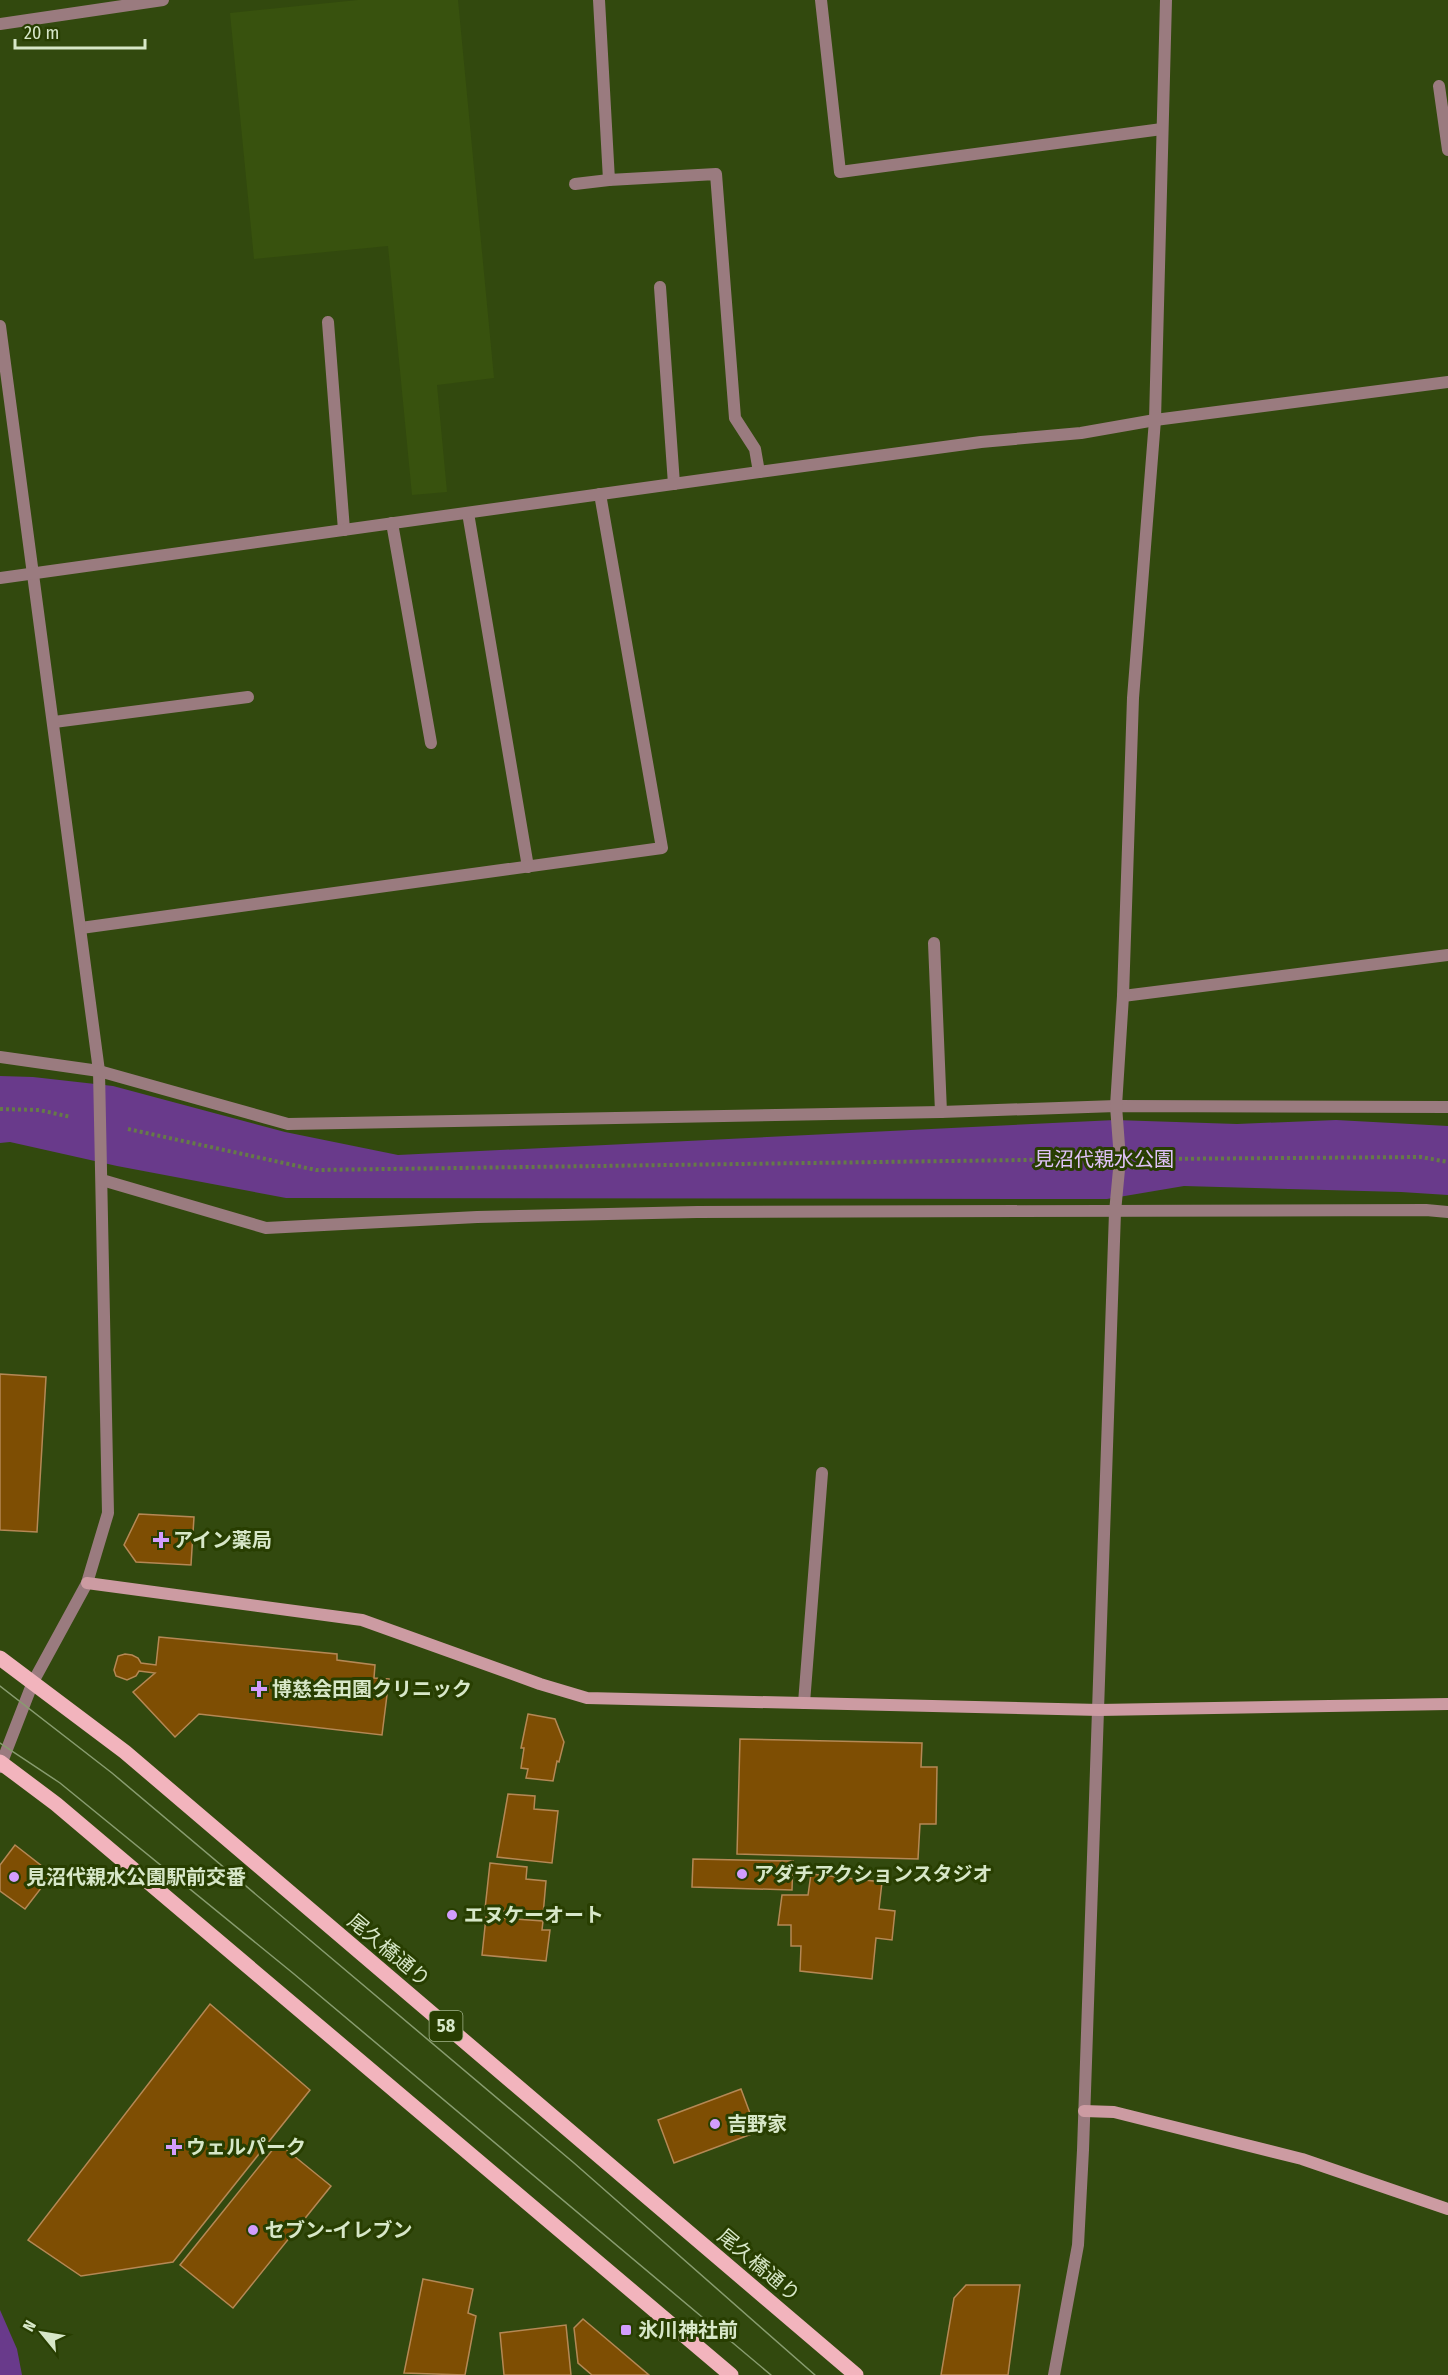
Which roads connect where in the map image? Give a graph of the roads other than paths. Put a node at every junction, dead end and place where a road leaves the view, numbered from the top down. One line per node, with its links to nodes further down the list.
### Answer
1 (163, 0): 5 (street)
2 (599, 0): 9 (street)
3 (820, 0): 7 (street)
4 (1166, 0): 7 (street)
5 (0, 24)
6 (1439, 86): 8 (street)
7 (1162, 129): 15 (street)
8 (1448, 150)
9 (609, 180): 10 (street); 16 (street)
10 (575, 184)
11 (660, 287): 17 (street)
12 (328, 322): 21 (street)
13 (0, 326): 22 (street)
14 (1448, 382): 15 (street)
15 (1155, 420): 16 (street); 31 (street)
16 (759, 472): 17 (street)
17 (674, 484): 18 (street)
18 (600, 494): 19 (street); 27 (street)
19 (468, 513): 20 (street); 27 (street)
20 (392, 523): 21 (street); 26 (street)
21 (344, 530): 22 (street)
22 (34, 573): 23 (street); 25 (street)
23 (0, 578)
24 (248, 697): 25 (street)
25 (54, 722): 28 (street)
26 (431, 742)
27 (528, 867): 28 (street)
28 (81, 928): 33 (street)
29 (934, 943): 36 (street)
30 (1448, 955): 31 (street)
31 (1123, 996): 34 (street)
32 (0, 1057): 33 (street)
33 (99, 1071): 36 (street); 37 (street)
34 (1116, 1106): 35 (street); 36 (street); 38 (street)
35 (1448, 1107)
36 (941, 1112)
37 (102, 1180): 38 (street); 41 (street)
38 (1114, 1212): 39 (street); 46 (street)
39 (1448, 1212)
40 (822, 1473): 44 (street)
41 (87, 1583): 43 (street); 44 (street)
42 (0, 1658): 43 (main road, 尾久橋通り / 58)
43 (33, 1682): 47 (street); 51 (main road, 尾久橋通り / 58)
44 (804, 1703): 46 (street)
45 (1448, 1704): 46 (street)
46 (1099, 1710): 48 (street)
47 (1, 1764): 50 (main road)
48 (1084, 2111): 49 (street); 52 (street)
49 (1448, 2210)
50 (731, 2375)
51 (856, 2375)
52 (1054, 2375)

